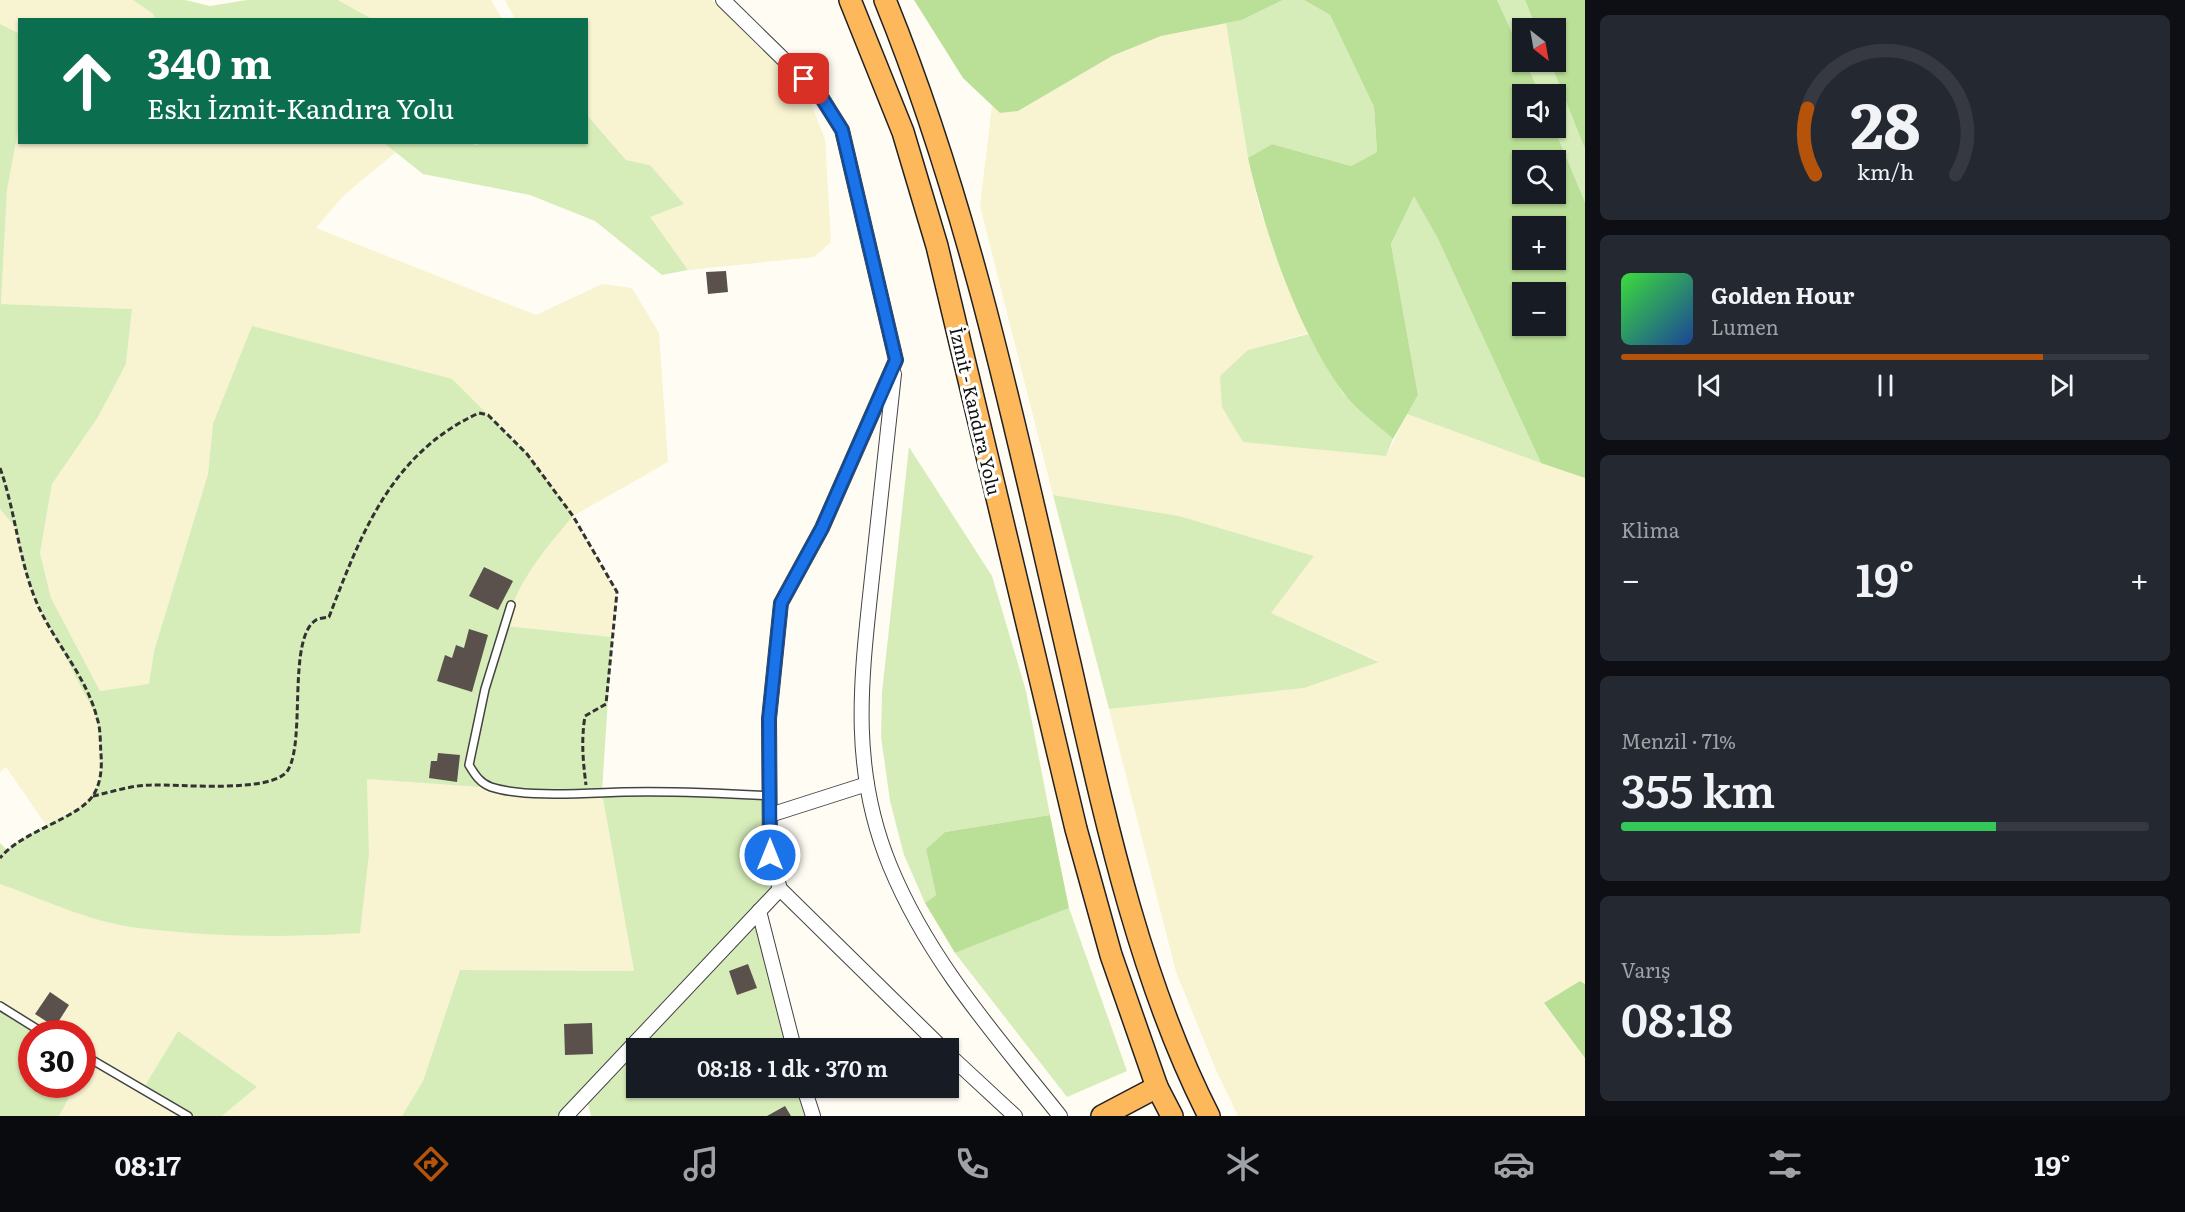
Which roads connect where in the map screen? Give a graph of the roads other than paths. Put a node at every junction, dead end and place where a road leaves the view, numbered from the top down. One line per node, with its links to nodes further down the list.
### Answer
1 (723, 0): 4 (street)
2 (850, 0): 17 (highway, İzmit - Kandıra Yolu)
3 (885, 0): 26 (highway)
4 (896, 360): 6 (street); 7 (street)
5 (511, 605): 7 (lane)
6 (867, 784): 8 (street); 23 (street)
7 (771, 796): 8 (street)
8 (770, 815): 9 (street)
9 (780, 889): 10 (street); 14 (street)
10 (759, 911): 13 (street); 20 (street)
11 (0, 1006): 12 (lane)
12 (22, 1020)
13 (791, 1038)
14 (932, 1038)
15 (96, 1062): 19 (lane)
16 (959, 1064): 22 (street)
17 (1157, 1087): 24 (highway); 25 (highway, İzmit - Kandıra Yolu)
18 (807, 1098): 21 (street)
19 (188, 1116)
20 (566, 1116)
21 (813, 1116)
22 (1015, 1116)
23 (1060, 1116)
24 (1102, 1116)
25 (1172, 1116)
26 (1209, 1116)

